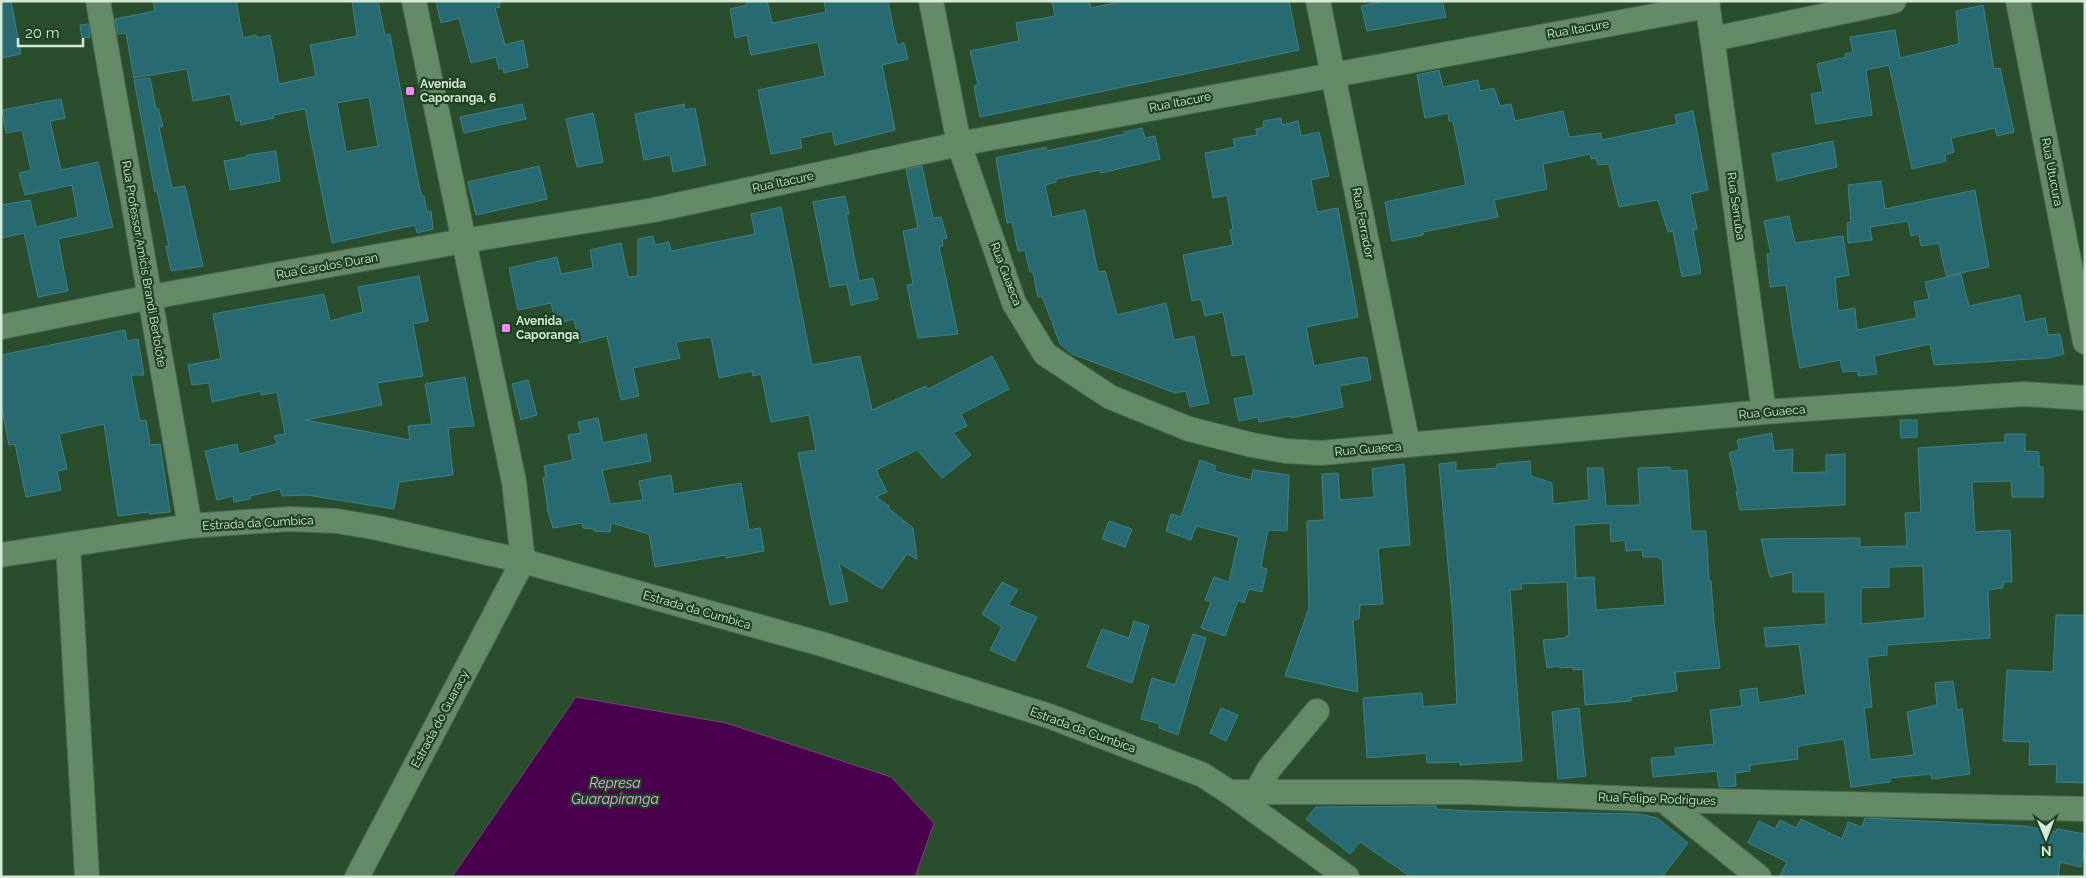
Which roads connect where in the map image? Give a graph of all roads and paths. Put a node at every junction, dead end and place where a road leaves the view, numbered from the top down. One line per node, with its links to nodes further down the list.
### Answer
1 (98, 1): 13 (street, Rua Professor Amicis Brandi Bertolote)
2 (414, 1): 12 (street)
3 (931, 1): 10 (street, Rua Guaeca)
4 (1318, 1): 9 (street, Rua Ferrador)
5 (1894, 1): 8 (street)
6 (2018, 1): 15 (street, Rua Utucura)
7 (1707, 4): 8 (street, Rua Serruba); 9 (street, Rua Itacure)
8 (1713, 39): 17 (street, Rua Serruba)
9 (1333, 74): 10 (street, Rua Itacure); 18 (street, Rua Ferrador)
10 (960, 144): 11 (street, Rua Itacure); 18 (street, Rua Guaeca)
11 (654, 210): 12 (street, Rua Carolos Duran)
12 (463, 241): 13 (street, Rua Carolos Duran); 22 (street)
13 (151, 298): 14 (street, Rua Carolos Duran); 19 (street, Rua Professor Amicis Brandi Bertolote)
14 (1, 327)
15 (2085, 342)
16 (2085, 398): 17 (street, Rua Guaeca)
17 (1764, 412): 18 (street, Rua Guaeca)
18 (1408, 445)
19 (190, 526): 20 (street, Estrada da Cumbica); 22 (street, Estrada da Cumbica)
20 (68, 545): 21 (street, Estrada da Cumbica); 28 (street)
21 (1, 555)
22 (524, 561): 25 (street, Estrada da Cumbica); 29 (street, Estrada do Guaracy)
23 (1317, 711): 24 (street)
24 (1257, 791): 25 (street, Rua Felipe Rodrigues); 26 (street, Rua Felipe Rodrigues)
25 (1229, 792): 30 (street, Estrada da Cumbica)
26 (1663, 800): 27 (street, Rua Felipe Rodrigues); 31 (street)
27 (2085, 809)
28 (87, 877)
29 (357, 877)
30 (1347, 877)
31 (1759, 877)

